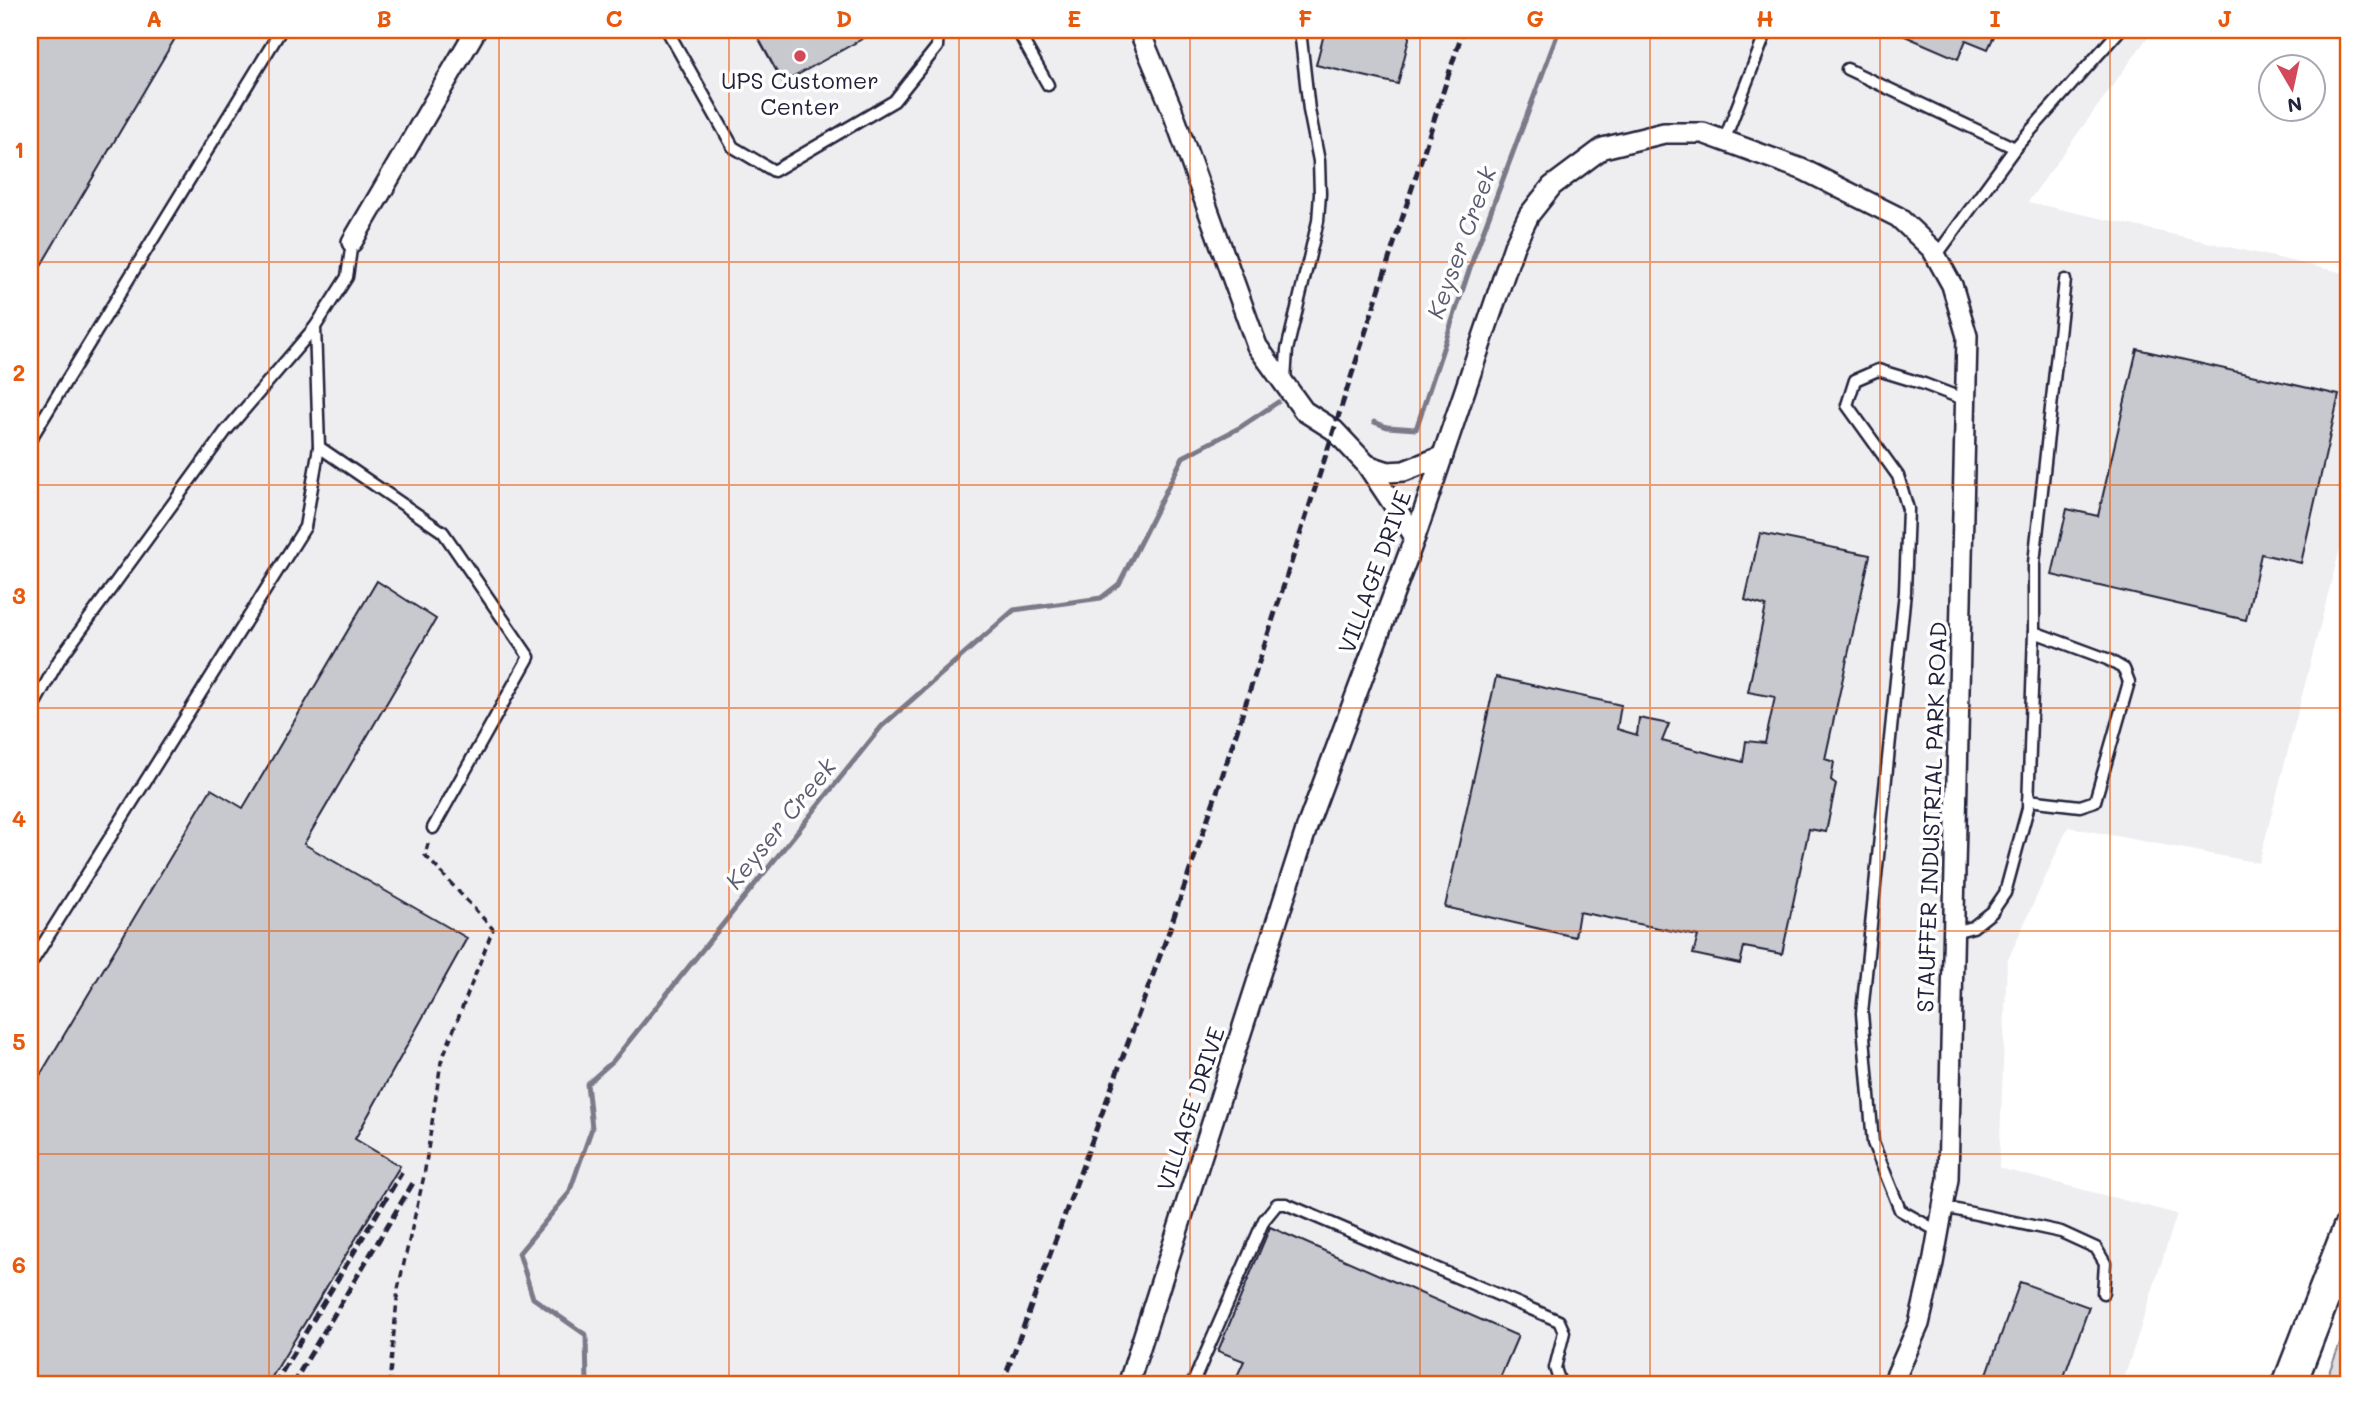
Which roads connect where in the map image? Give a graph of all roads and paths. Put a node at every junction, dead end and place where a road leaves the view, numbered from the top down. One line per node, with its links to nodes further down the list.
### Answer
1 (281, 30): 20 (lane)
2 (476, 30): 14 (street)
3 (667, 30): 4 (lane)
4 (939, 30)
5 (1017, 30): 11 (lane)
6 (1139, 30): 18 (street)
7 (1300, 30): 18 (lane)
8 (1767, 30): 12 (lane)
9 (2120, 30): 13 (lane)
10 (1847, 69): 13 (lane)
11 (1048, 85)
12 (1724, 141): 15 (street, VILLAGE DRIVE); 22 (street, VILLAGE DRIVE)
13 (2015, 148): 15 (lane)
14 (352, 242): 17 (lane)
15 (1934, 253): 19 (street, STAUFFER INDUSTRIAL PARK ROAD)
16 (2065, 280): 25 (lane)
17 (314, 327): 21 (lane); 26 (lane)
18 (1285, 384): 23 (street)
19 (1967, 401): 29 (street, STAUFFER INDUSTRIAL PARK ROAD); 33 (lane)
20 (30, 440)
21 (319, 447): 28 (lane); 30 (lane)
22 (1443, 456): 23 (street); 24 (street, VILLAGE DRIVE)
23 (1367, 465): 24 (street)
24 (1416, 537): 36 (street, VILLAGE DRIVE)
25 (2034, 632): 27 (lane); 27 (lane)
26 (30, 712)
27 (2028, 800): 29 (lane)
28 (433, 828): 35 (path)
29 (1954, 932): 31 (street, STAUFFER INDUSTRIAL PARK ROAD)
30 (30, 965)
31 (1943, 1207): 33 (street, STAUFFER INDUSTRIAL PARK ROAD); 34 (lane)
32 (2349, 1230): 40 (main road)
33 (1939, 1232): 39 (street, STAUFFER INDUSTRIAL PARK ROAD)
34 (2103, 1293)
35 (389, 1385)
36 (1128, 1385)
37 (1192, 1385): 38 (lane)
38 (1566, 1385)
39 (1892, 1385)
40 (2289, 1385)

